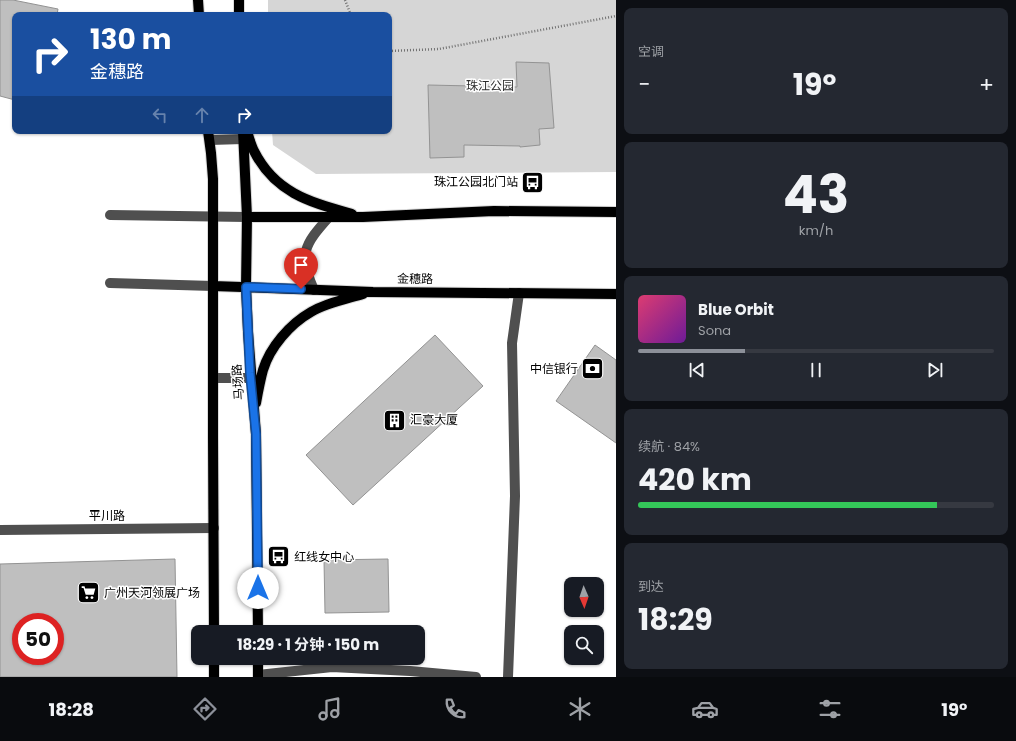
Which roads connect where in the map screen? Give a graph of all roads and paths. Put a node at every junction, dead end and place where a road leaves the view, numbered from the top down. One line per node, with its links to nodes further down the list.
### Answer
1 (198, 0): 4 (main road)
2 (239, 0): 5 (main road)
3 (345, 0): 6 (path)
4 (199, 12)
5 (239, 12)
6 (350, 12)
7 (616, 16): 8 (path)
8 (392, 51)
9 (245, 134): 10 (street); 14 (main road, 马场路); 16 (main road)
10 (209, 136): 13 (main road, 马场路)
11 (616, 212): 16 (main road)
12 (110, 215): 13 (street)
13 (213, 216): 14 (street); 18 (main road, 马场路)
14 (247, 217): 15 (main road); 19 (main road, 马场路)
15 (329, 217): 16 (main road); 20 (street)
16 (363, 217)
17 (110, 283): 18 (street)
18 (213, 286): 19 (main road, 金穗路); 24 (main road, 马场路)
19 (246, 287): 20 (main road, 金穗路); 25 (main road, 马场路)
20 (314, 290): 21 (main road, 金穗路)
21 (373, 292): 22 (main road, 金穗路); 26 (main road)
22 (519, 293): 23 (main road, 金穗路); 36 (street)
23 (616, 294)
24 (213, 378): 25 (street); 27 (main road, 马场路)
25 (251, 378): 26 (main road, 马场路)
26 (254, 413): 30 (main road, 马场路)
27 (214, 528): 28 (street, 平川路); 29 (main road, 马场路)
28 (0, 530)
29 (214, 625)
30 (258, 625)
31 (214, 665): 34 (main road)
32 (258, 665): 33 (main road)
33 (258, 676): 35 (street)
34 (214, 677)
35 (476, 677)
36 (508, 677)

